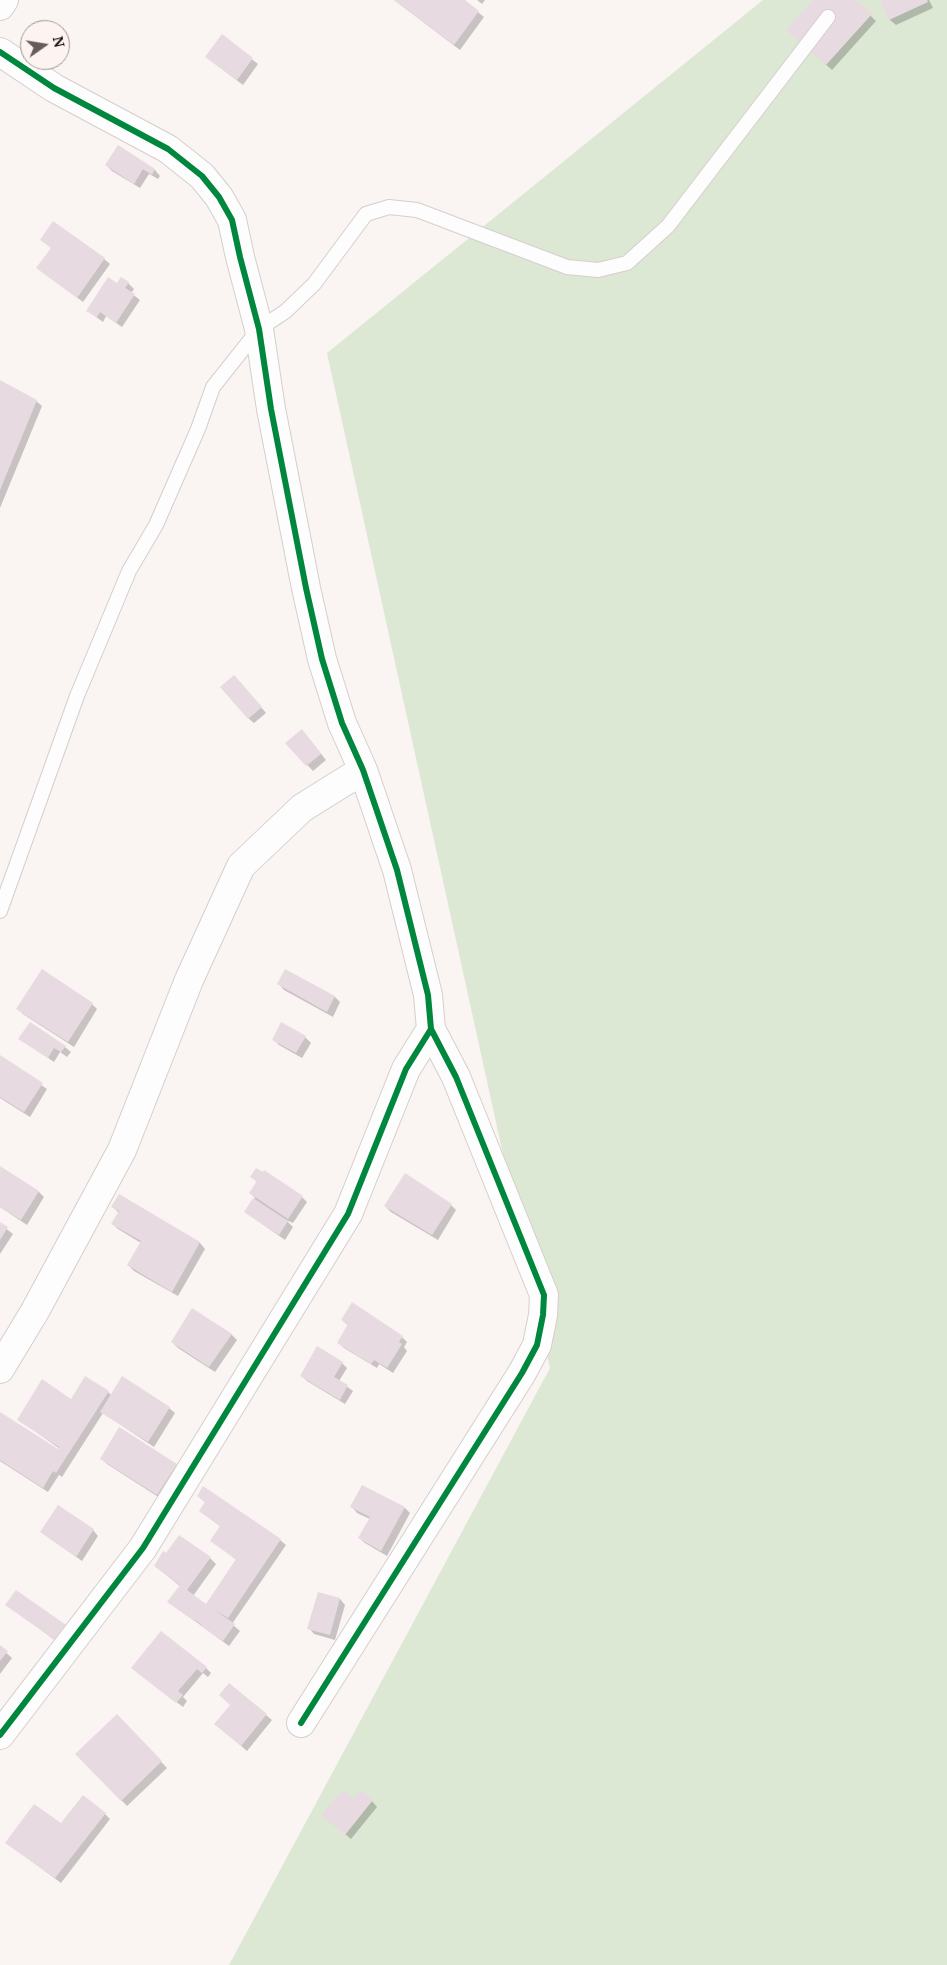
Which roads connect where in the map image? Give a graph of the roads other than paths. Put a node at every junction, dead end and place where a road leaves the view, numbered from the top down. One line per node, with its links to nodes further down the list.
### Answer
1 (4, 0): 2 (street)
2 (0, 6)
3 (828, 17): 5 (lane)
4 (0, 52): 5 (street)
5 (259, 329): 6 (street); 7 (lane)
6 (363, 770): 8 (street); 9 (street)
7 (0, 911)
8 (431, 1029): 10 (street); 11 (street)
9 (0, 1369)
10 (301, 1723)
11 (0, 1736)

